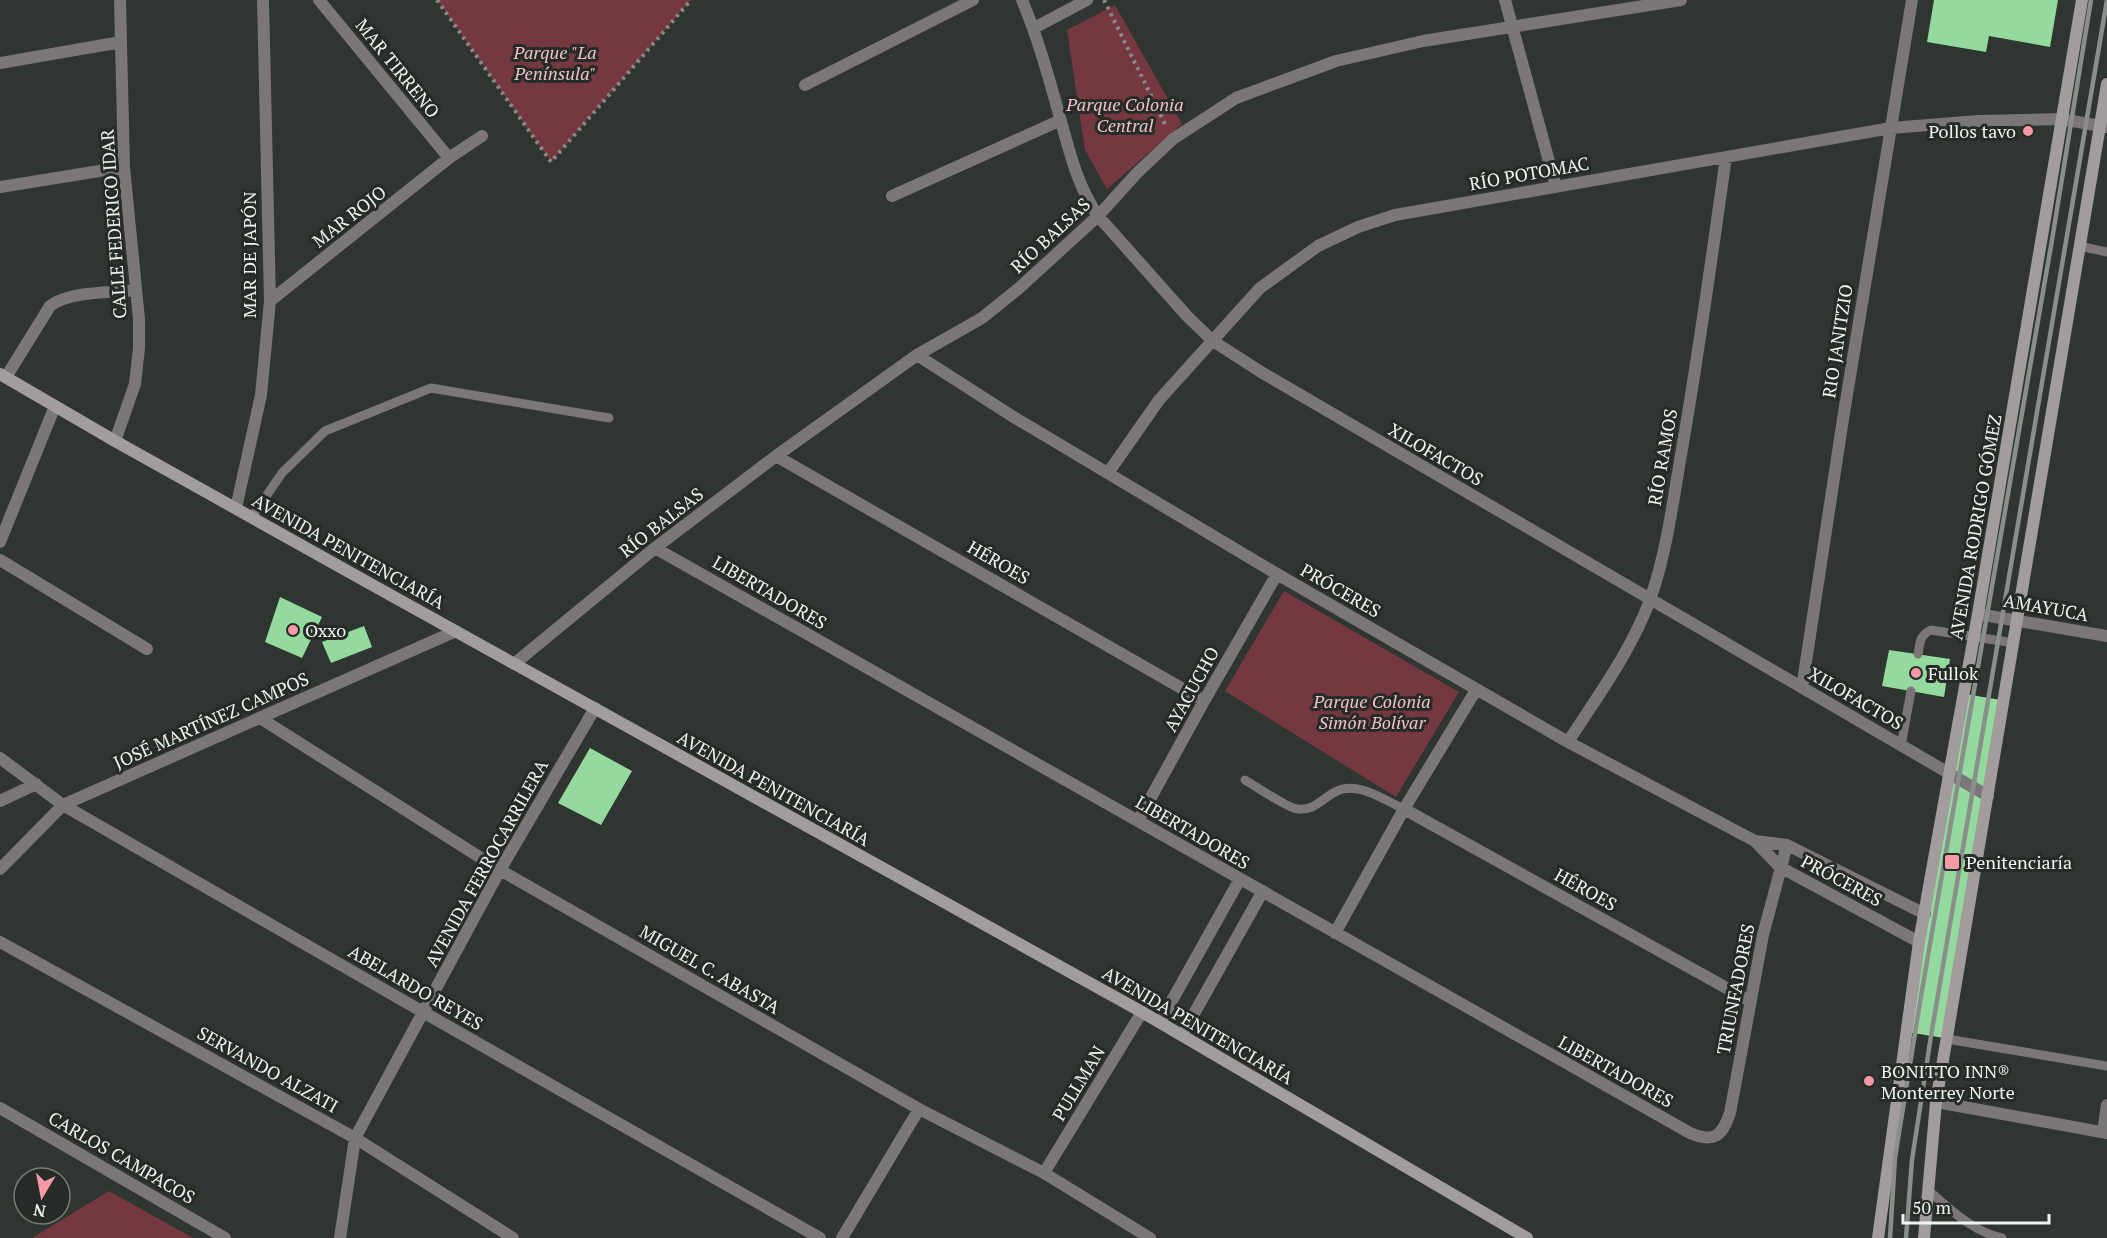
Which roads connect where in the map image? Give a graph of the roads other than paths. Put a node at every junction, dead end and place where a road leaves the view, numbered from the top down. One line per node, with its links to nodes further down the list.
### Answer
1 (120, 0): 13 (street, CALLE FEDERICO IDAR)
2 (263, 0): 32 (street, MAR DE JAPÓN)
3 (319, 0): 23 (street, MAR TIRRENO)
4 (973, 0): 16 (street)
5 (1022, 0): 12 (street, XILOFACTOS)
6 (1087, 0): 12 (street)
7 (1505, 0): 11 (street)
8 (1681, 0): 11 (street, RÍO BALSAS)
9 (1912, 0): 20 (street, RIO JANITZIO)
10 (2082, 0): 17 (main road, AVENIDA RODRIGO GÓMEZ)
11 (1513, 25): 26 (street); 28 (street, RÍO BALSAS)
12 (1034, 28): 18 (street, XILOFACTOS)
13 (121, 42): 14 (street); 24 (street, CALLE FEDERICO IDAR)
14 (0, 63)
15 (2107, 84): 19 (main road)
16 (806, 85)
17 (2061, 119): 19 (street, RÍO POTOMAC); 20 (street, RÍO POTOMAC); 48 (main road, AVENIDA RODRIGO GÓMEZ)
18 (1061, 120): 27 (street); 28 (street, XILOFACTOS)
19 (2103, 126): 29 (main road)
20 (1891, 128): 22 (street, RÍO POTOMAC); 57 (street, RIO JANITZIO)
21 (482, 136): 23 (street, MAR ROJO)
22 (1726, 157): 26 (street, RÍO POTOMAC); 47 (street, RÍO RAMOS)
23 (450, 158): 32 (street, MAR ROJO)
24 (124, 167): 25 (street); 31 (street, CALLE FEDERICO IDAR)
25 (0, 187)
26 (1556, 187): 33 (street, RÍO POTOMAC)
27 (892, 196)
28 (1098, 216): 33 (street, XILOFACTOS); 34 (street, RÍO BALSAS)
29 (2079, 246): 30 (lane); 49 (main road)
30 (2107, 252)
31 (135, 290): 35 (street); 38 (street, CALLE FEDERICO IDAR)
32 (270, 301): 41 (street, MAR DE JAPÓN)
33 (1213, 341): 40 (street, RÍO POTOMAC); 47 (street, XILOFACTOS)
34 (917, 355): 39 (street, RÍO BALSAS); 40 (street, PRÓCERES)
35 (3, 376): 36 (main road, AVENIDA PENITENCIARÍA)
36 (54, 406): 38 (main road, AVENIDA PENITENCIARÍA); 43 (street)
37 (609, 418): 42 (lane)
38 (115, 441): 41 (main road, AVENIDA PENITENCIARÍA)
39 (776, 456): 44 (street, RÍO BALSAS); 60 (street, HÉROES)
40 (1108, 473): 46 (street, PRÓCERES)
41 (236, 508): 42 (main road, AVENIDA PENITENCIARÍA)
42 (252, 517): 50 (main road, AVENIDA PENITENCIARÍA)
43 (0, 542)
44 (656, 548): 56 (street, RÍO BALSAS); 73 (street, LIBERTADORES)
45 (0, 560): 54 (street)
46 (1277, 574): 58 (street, PRÓCERES); 60 (street, AYACUCHO)
47 (1650, 599): 57 (street, XILOFACTOS); 63 (street, RÍO RAMOS)
48 (1978, 614): 49 (street, AMAYUCA); 51 (main road, AVENIDA RODRIGO GÓMEZ)
49 (2018, 621): 52 (street, AMAYUCA); 53 (main road)
50 (456, 631): 56 (main road, AVENIDA PENITENCIARÍA); 62 (street, JOSÉ MARTÍNEZ CAMPOS)
51 (1974, 636): 53 (lane); 55 (lane); 66 (main road, AVENIDA RODRIGO GÓMEZ)
52 (2107, 636)
53 (2014, 643): 69 (main road)
54 (147, 650)
55 (1918, 654)
56 (514, 664): 61 (main road, AVENIDA PENITENCIARÍA)
57 (1802, 688): 64 (street, XILOFACTOS)
58 (1476, 690): 63 (street, PRÓCERES); 72 (street)
59 (1911, 691): 64 (lane)
60 (1204, 701): 73 (street, AYACUCHO)
61 (595, 708): 78 (street, AVENIDA FERROCARRILERA); 87 (main road, AVENIDA PENITENCIARÍA)
62 (260, 718): 71 (street, JOSÉ MARTÍNEZ CAMPOS); 78 (street, MIGUEL C. ABASTA)
63 (1568, 742): 74 (street, PRÓCERES)
64 (1901, 746): 66 (street, XILOFACTOS)
65 (0, 758): 68 (street, ABELARDO REYES)
66 (1950, 774): 69 (street, XILOFACTOS); 81 (main road, AVENIDA RODRIGO GÓMEZ)
67 (1245, 780): 72 (lane)
68 (36, 784): 70 (street); 71 (street, ABELARDO REYES)
69 (1988, 796): 90 (main road)
70 (0, 801)
71 (63, 805): 77 (street, JOSÉ MARTÍNEZ CAMPOS); 86 (street, ABELARDO REYES)
72 (1404, 809): 82 (street); 85 (street, HÉROES)
73 (1138, 821): 79 (street, LIBERTADORES)
74 (1755, 842): 75 (street, PRÓCERES); 76 (street, PRÓCERES)
75 (1787, 845): 76 (street, TRIUNFADORES); 81 (street, PRÓCERES)
76 (1780, 867): 84 (street, PRÓCERES); 85 (street, TRIUNFADORES)
77 (0, 869)
78 (500, 870): 86 (street, AVENIDA FERROCARRILERA); 95 (street, MIGUEL C. ABASTA)
79 (1240, 879): 80 (street, LIBERTADORES); 88 (street)
80 (1263, 891): 82 (street, LIBERTADORES); 89 (street)
81 (1925, 914): 84 (main road, AVENIDA RODRIGO GÓMEZ)
82 (1335, 933): 97 (street, LIBERTADORES)
83 (0, 942): 98 (street, SERVANDO ALZATI)
84 (1919, 942): 109 (main road, AVENIDA RODRIGO GÓMEZ)
85 (1750, 1001): 97 (street, TRIUNFADORES)
86 (423, 1012): 98 (street, AVENIDA FERROCARRILERA); 105 (street, ABELARDO REYES)
87 (1142, 1012): 88 (main road, AVENIDA PENITENCIARÍA); 99 (street, PULLMAN)
88 (1160, 1022): 89 (main road, AVENIDA PENITENCIARÍA)
89 (1182, 1035): 108 (main road, AVENIDA PENITENCIARÍA)
90 (1947, 1039): 91 (lane); 92 (main road)
91 (2107, 1066)
92 (1936, 1102): 96 (street); 100 (main road)
93 (2107, 1105): 96 (street)
94 (0, 1108): 102 (street, CARLOS CAMPACOS)
95 (919, 1109): 99 (street, MIGUEL C. ABASTA); 106 (street)
96 (2105, 1132)
97 (1715, 1137)
98 (355, 1138): 103 (street, AVENIDA FERROCARRILERA); 104 (street, SERVANDO ALZATI)
99 (1044, 1173): 107 (street, MIGUEL C. ABASTA)
100 (1928, 1190): 101 (lane); 110 (main road)
101 (1989, 1237): 111 (lane)
102 (225, 1238)
103 (340, 1238)
104 (513, 1238)
105 (820, 1238)
106 (842, 1238)
107 (1150, 1238)
108 (1527, 1238)
109 (1878, 1238)
110 (1924, 1238)
111 (2002, 1238)

